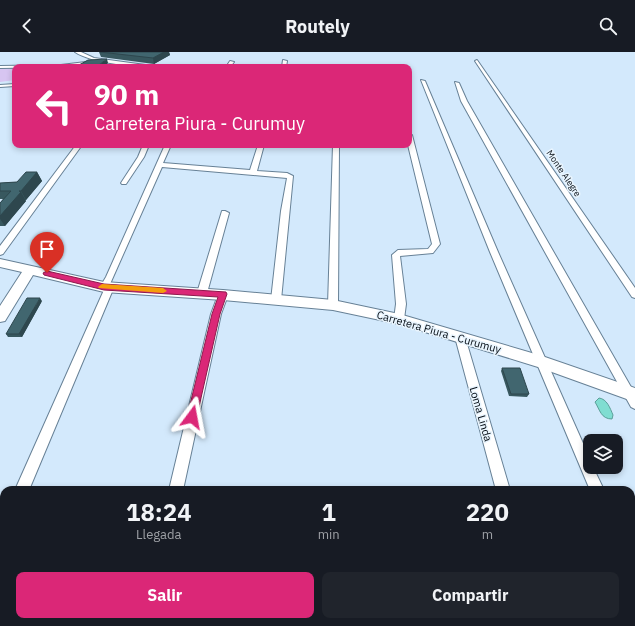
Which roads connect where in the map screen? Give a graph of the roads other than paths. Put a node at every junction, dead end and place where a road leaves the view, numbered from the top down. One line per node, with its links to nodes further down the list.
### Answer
1 (78, 52): 2 (street)
2 (102, 60): 5 (street); 6 (street)
3 (286, 61): 7 (street)
4 (477, 61): 30 (street, Monte Alegre)
5 (80, 64)
6 (134, 64)
7 (285, 64)
8 (0, 67): 9 (street)
9 (12, 67)
10 (423, 81): 36 (street)
11 (457, 82): 37 (street)
12 (12, 85): 13 (street)
13 (0, 86)
14 (412, 147): 34 (street)
15 (77, 148): 24 (street)
16 (145, 148): 22 (street)
17 (167, 148): 20 (street)
18 (260, 148): 21 (street)
19 (336, 148): 32 (street)
20 (160, 165): 21 (street); 27 (street)
21 (253, 172): 31 (street)
22 (124, 183)
23 (225, 213): 28 (street)
24 (0, 252)
25 (0, 263): 26 (main road, Carretera Piura - Curumuy)
26 (30, 270): 27 (main road, Carretera Piura - Curumuy); 33 (main road)
27 (107, 287): 28 (main road, Carretera Piura - Curumuy); 38 (street)
28 (202, 293): 29 (main road, Carretera Piura - Curumuy)
29 (223, 294): 31 (main road, Carretera Piura - Curumuy); 39 (street)
30 (635, 295)
31 (276, 300): 32 (main road, Carretera Piura - Curumuy)
32 (333, 306): 34 (main road, Carretera Piura - Curumuy)
33 (0, 317)
34 (399, 319): 35 (main road, Carretera Piura - Curumuy)
35 (460, 337): 36 (main road, Carretera Piura - Curumuy); 40 (street, Loma Linda)
36 (542, 362): 37 (main road, Carretera Piura - Curumuy); 41 (street)
37 (633, 398)
38 (24, 486)
39 (177, 486)
40 (502, 486)
41 (596, 486)

